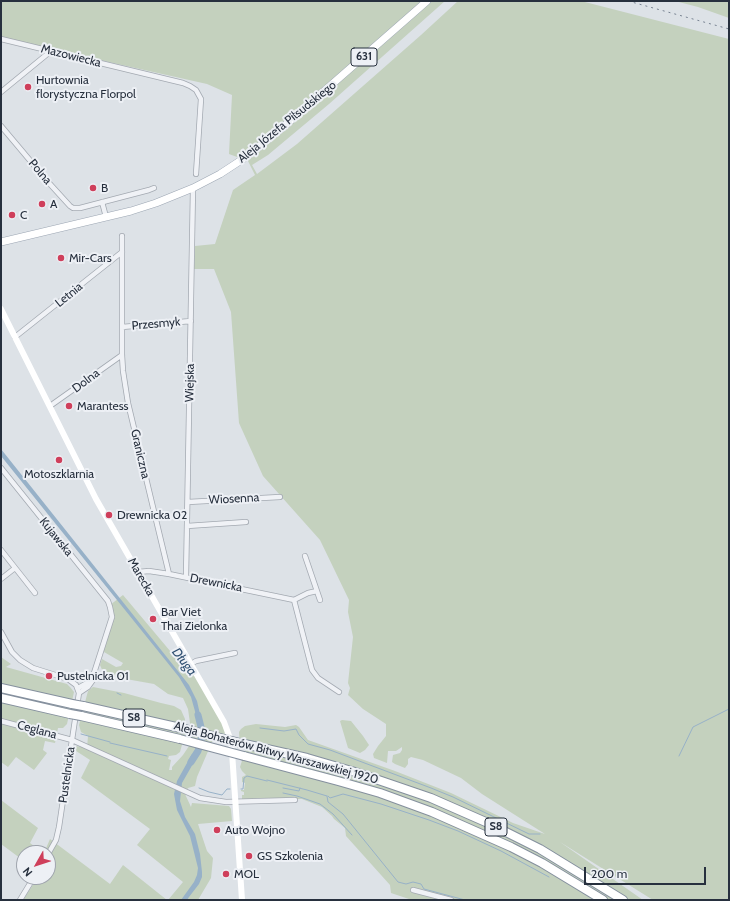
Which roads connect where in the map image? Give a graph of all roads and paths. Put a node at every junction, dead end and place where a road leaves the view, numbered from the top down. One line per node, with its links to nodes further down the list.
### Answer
1 (427, 1): 8 (main road, Aleja Józefa Piłsudskiego / 631)
2 (1, 39): 3 (street, Mazowiecka)
3 (51, 51): 4 (street); 6 (street, Mazowiecka)
4 (1, 92)
5 (1, 126): 9 (street, Polna)
6 (196, 174)
7 (154, 188): 9 (street, Polna)
8 (193, 188): 10 (main road, Aleja Józefa Piłsudskiego / 631); 15 (street, Wiejska)
9 (102, 202): 10 (street)
10 (106, 218): 12 (main road, Aleja Józefa Piłsudskiego / 631)
11 (122, 236): 13 (street, Graniczna)
12 (1, 242)
13 (122, 252): 16 (street, Graniczna); 17 (street, Letnia)
14 (1, 309): 17 (street, Marecka)
15 (191, 321): 16 (street, Przesmyk); 22 (street, Wiejska)
16 (122, 327): 18 (street, Graniczna)
17 (15, 337): 19 (street, Marecka)
18 (122, 355): 19 (street, Dolna); 29 (street, Graniczna)
19 (50, 406): 28 (street, Marecka)
20 (1, 468): 40 (street, Kujawska)
21 (280, 497): 22 (street, Wiosenna)
22 (188, 502): 24 (street, Wiejska)
23 (246, 522): 24 (street)
24 (188, 526): 30 (street, Wiejska)
25 (1, 550): 27 (street)
26 (305, 556): 32 (street)
27 (15, 568): 31 (street); 33 (street)
28 (138, 572): 29 (street, Drewnicka); 38 (street, Marecka)
29 (169, 574): 30 (street, Drewnicka)
30 (186, 577): 34 (street, Drewnicka)
31 (1, 579)
32 (317, 591): 34 (street); 35 (street)
33 (35, 593)
34 (294, 600): 41 (street)
35 (320, 600)
36 (1, 632): 40 (street)
37 (234, 653): 38 (street)
38 (191, 664): 46 (street, Marecka)
39 (1, 688): 54 (highway, Aleja Bohaterów Bitwy Warszawskiej 1920 / S8, bridge)
40 (79, 690): 44 (street, Pustelnicka)
41 (338, 692)
42 (1, 698): 53 (highway, Aleja Bohaterów Bitwy Warszawskiej 1920 / S8, bridge)
43 (1, 720): 44 (street, Ceglana)
44 (72, 740): 46 (street, Ceglana); 47 (street, Pustelnicka)
45 (295, 800): 46 (street, Ceglana)
46 (236, 802): 51 (street, Marecka)
47 (52, 845)
48 (29, 885): 50 (street)
49 (413, 890): 52 (street)
50 (20, 900)
51 (242, 900)
52 (451, 900)
53 (603, 900)
54 (623, 900)

